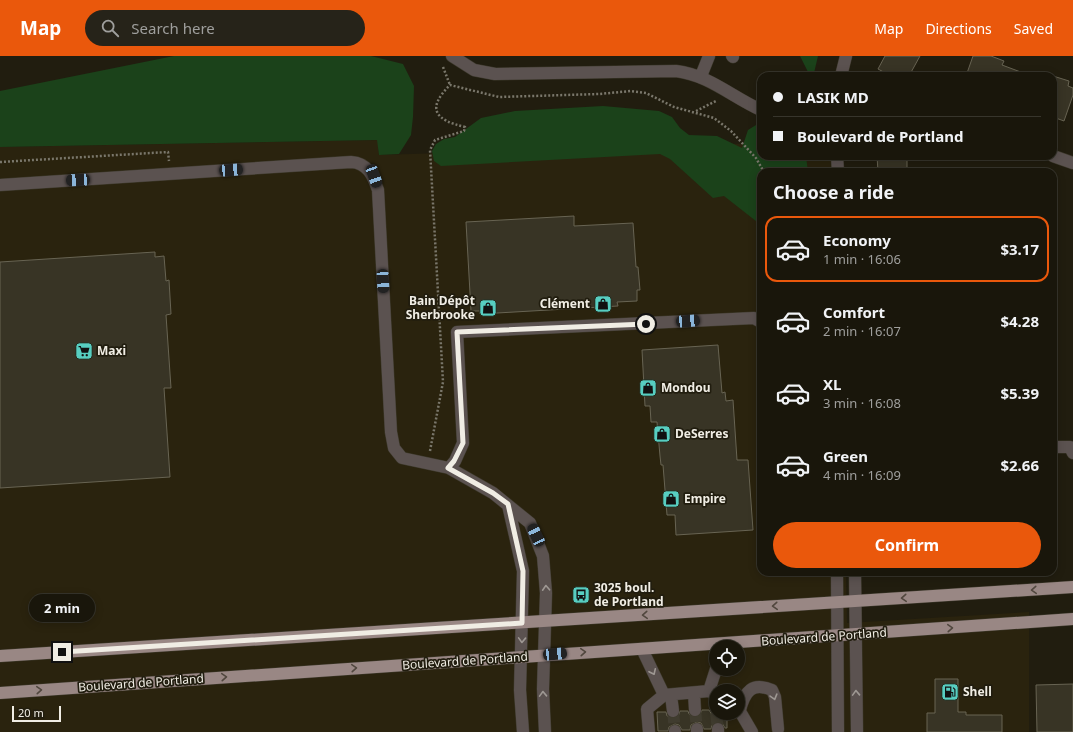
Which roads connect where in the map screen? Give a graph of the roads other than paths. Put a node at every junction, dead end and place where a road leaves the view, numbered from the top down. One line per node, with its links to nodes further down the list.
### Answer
1 (452, 56): 5 (street)
2 (709, 56): 5 (street)
3 (846, 56): 4 (street)
4 (842, 72)
5 (700, 76): 6 (street)
6 (757, 108)
7 (1057, 157): 8 (street)
8 (1073, 163)
9 (0, 185): 13 (street)
10 (757, 320): 13 (street)
11 (1057, 447): 12 (street)
12 (1073, 453)
13 (448, 468): 14 (street)
14 (508, 504): 21 (street, one-way to 14); 22 (street)
15 (837, 576): 18 (street)
16 (854, 576): 19 (street)
17 (1073, 587): 19 (main road, one-way to 19)
18 (837, 602): 19 (main road); 21 (main road, one-way to 21); 24 (street)
19 (855, 602): 23 (street)
20 (1073, 620): 23 (main road, Boulevard de Portland, one-way to 20)
21 (545, 622): 22 (main road); 28 (street)
22 (522, 623): 29 (main road); 30 (street, one-way to 30)
23 (855, 635): 24 (main road, Boulevard de Portland); 45 (street, one-way to 23)
24 (837, 636): 25 (main road, Boulevard de Portland); 44 (street)
25 (745, 643)
26 (709, 646): 27 (main road, Boulevard de Portland)
27 (642, 649): 28 (main road, Boulevard de Portland, one-way to 27); 34 (street, one-way to 34)
28 (544, 655): 30 (main road, Boulevard de Portland); 41 (street, one-way to 28)
29 (0, 656)
30 (521, 657): 31 (main road, Boulevard de Portland, one-way to 30); 40 (street)
31 (0, 693)
32 (694, 693): 33 (street); 34 (street); 36 (street)
33 (709, 693)
34 (668, 695): 37 (street); 42 (street)
35 (745, 695): 39 (street, one-way to 39)
36 (695, 710)
37 (672, 711)
38 (745, 720): 43 (street)
39 (778, 729)
40 (523, 732)
41 (545, 732)
42 (649, 732)
43 (752, 732)
44 (838, 732)
45 (857, 732)

